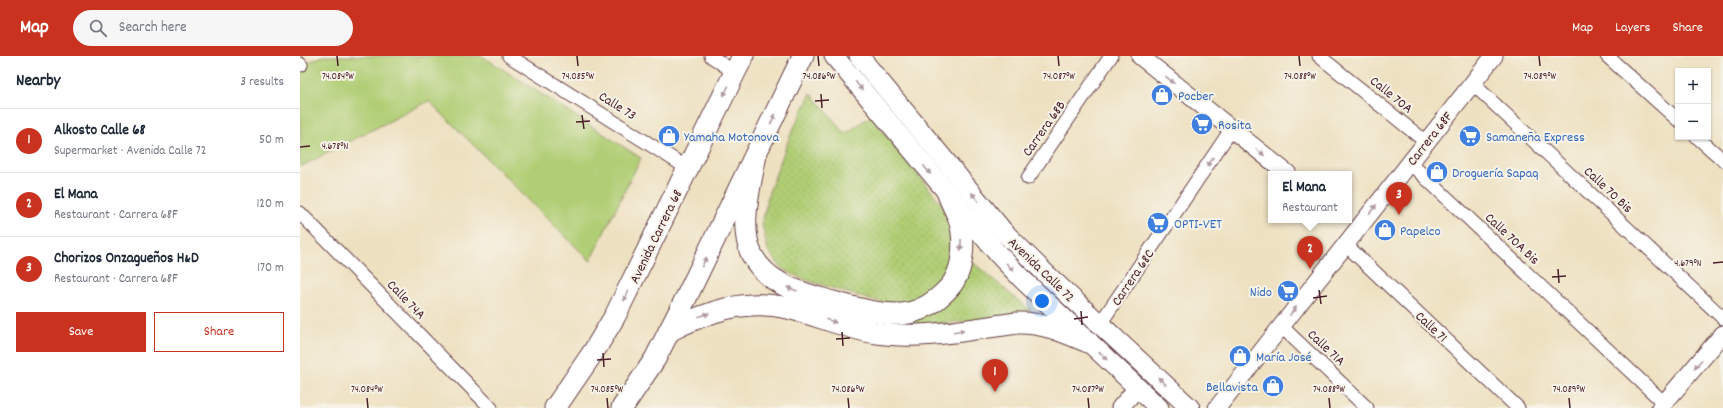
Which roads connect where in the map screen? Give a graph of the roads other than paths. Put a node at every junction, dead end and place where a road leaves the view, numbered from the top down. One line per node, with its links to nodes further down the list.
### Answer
1 (510, 56): 20 (street, Calle 73)
2 (711, 56): 11 (street)
3 (803, 56): 17 (main road, one-way to 3)
4 (834, 56): 23 (main road, Avenida Calle 72, one-way to 23)
5 (859, 56): 28 (main road, Avenida Calle 72, one-way to 5)
6 (1111, 56): 22 (street, Carrera 68B)
7 (1140, 56): 14 (street, one-way to 14)
8 (1319, 56): 16 (street, Calle 70A)
9 (1494, 56): 12 (street, Carrera 68F)
10 (1607, 56): 13 (street)
11 (739, 64): 20 (main road, Avenida Carrera 68, one-way to 20)
12 (1472, 83): 16 (street, Carrera 68F); 27 (street, Calle 70 Bis)
13 (1675, 117)
14 (1232, 130): 21 (street, one-way to 21); 28 (street, Carrera 68C, one-way to 28)
15 (1700, 140): 18 (street)
16 (1426, 142): 19 (street, Carrera 68F)
17 (756, 154): 23 (main road, one-way to 17); 30 (main road, one-way to 17)
18 (1723, 160)
19 (1410, 163): 25 (street, Carrera 68F, one-way to 19); 34 (street, Calle 70A Bis)
20 (689, 169): 36 (main road, Avenida Carrera 68, one-way to 36)
21 (1284, 171)
22 (1028, 178)
23 (948, 194): 32 (main road, Avenida Calle 72, one-way to 32)
24 (300, 213): 35 (street, Calle 74A)
25 (1352, 224): 26 (street, Carrera 68F)
26 (1345, 244): 29 (street, Carrera 68F, one-way to 26); 43 (street, Calle 71)
27 (1723, 318)
28 (1100, 324): 40 (main road, Avenida Calle 72, one-way to 28)
29 (1281, 326): 41 (street, Carrera 68F); 42 (street, Calle 71A)
30 (669, 331): 32 (main road, one-way to 32); 37 (main road)
31 (1723, 334): 34 (street, one-way to 34)
32 (1088, 342): 33 (main road, Avenida Calle 72, one-way to 33)
33 (1137, 388): 38 (street); 39 (main road, Avenida Calle 72)
34 (1662, 405)
35 (491, 408)
36 (555, 408)
37 (622, 408)
38 (1120, 408)
39 (1159, 408)
40 (1190, 408)
41 (1217, 408)
42 (1368, 408)
43 (1518, 408)

